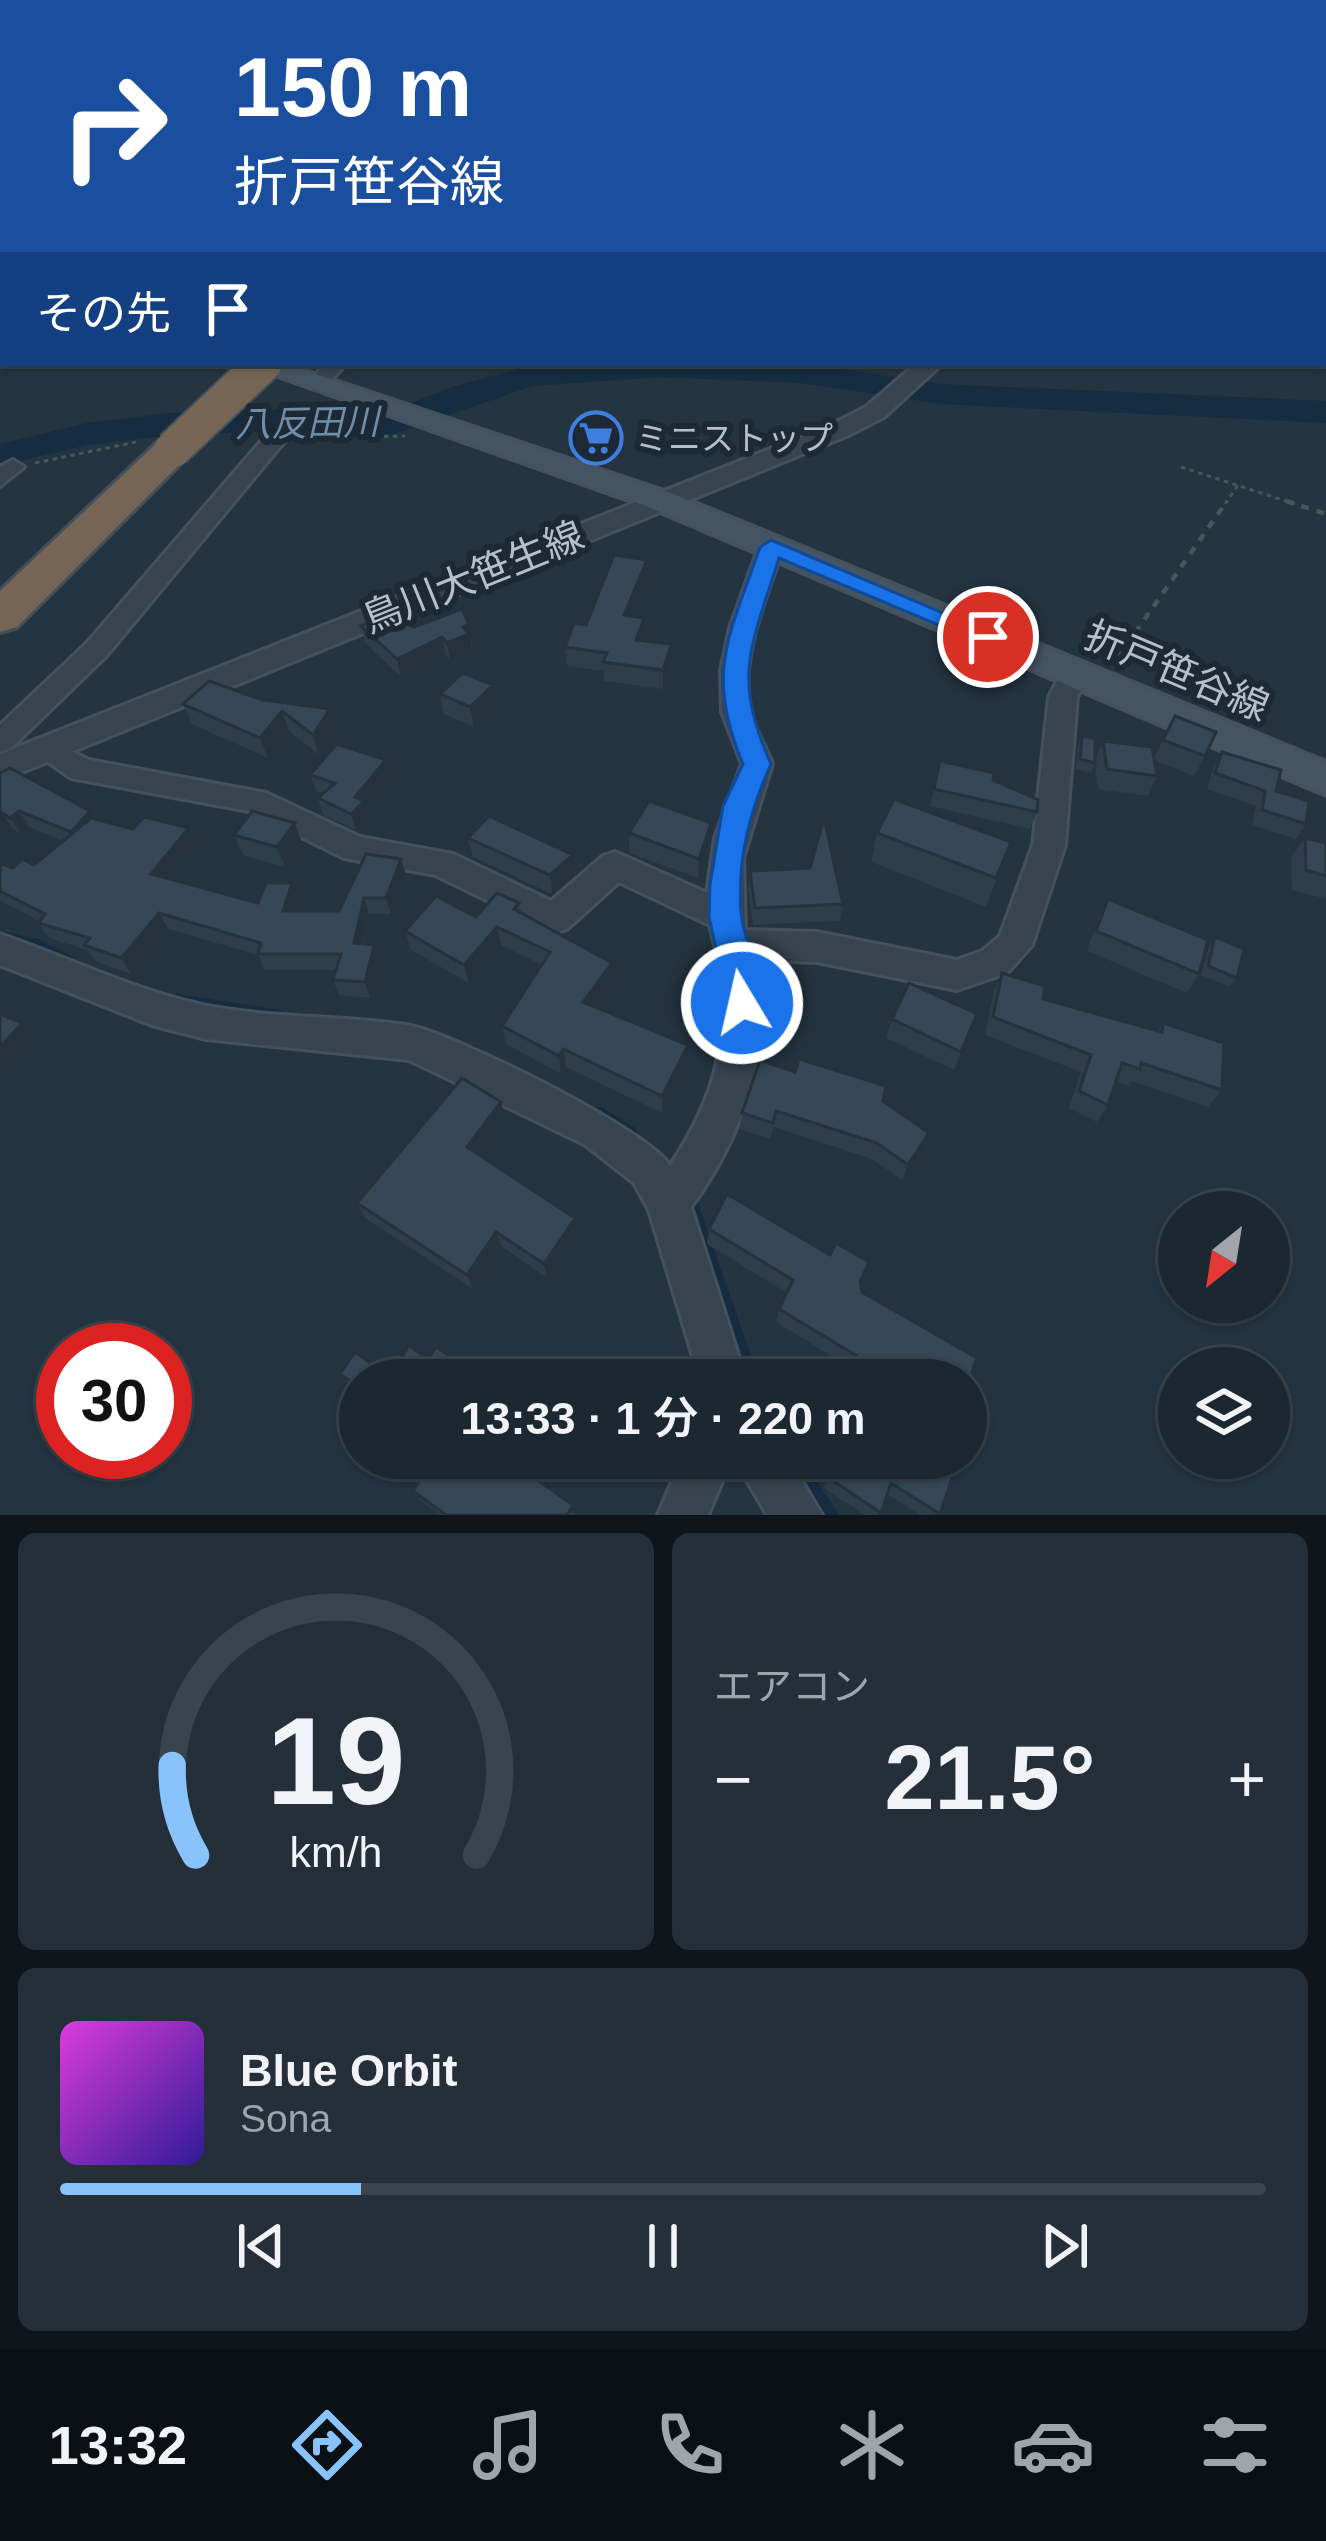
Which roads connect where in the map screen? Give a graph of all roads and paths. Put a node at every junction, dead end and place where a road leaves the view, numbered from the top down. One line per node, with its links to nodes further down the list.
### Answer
1 (261, 366): 11 (highway, bridge)
2 (277, 366): 3 (main road, 折戸笹谷線)
3 (327, 373): 8 (main road, 折戸笹谷線)
4 (914, 379): 8 (street, 鳥川大笹生線)
5 (277, 437): 15 (street)
6 (1181, 467): 7 (path)
7 (1238, 485): 9 (path); 14 (path)
8 (662, 501): 10 (main road, 折戸笹谷線); 16 (street, 鳥川大笹生線)
9 (1326, 514)
10 (771, 547): 14 (main road, 折戸笹谷線); 19 (street)
11 (66, 554): 12 (highway); 13 (highway)
12 (0, 613)
13 (0, 629)
14 (1087, 678): 18 (main road, 折戸笹谷線); 19 (street)
15 (0, 742)
16 (46, 750): 17 (street, 鳥川大笹生線); 19 (street)
17 (0, 768)
18 (1326, 778)
19 (729, 931): 21 (street)
20 (0, 949): 21 (street)
21 (679, 1190): 22 (street)
22 (718, 1359)
23 (698, 1479): 25 (street)
24 (773, 1479): 26 (street)
25 (683, 1515)
26 (797, 1515)

